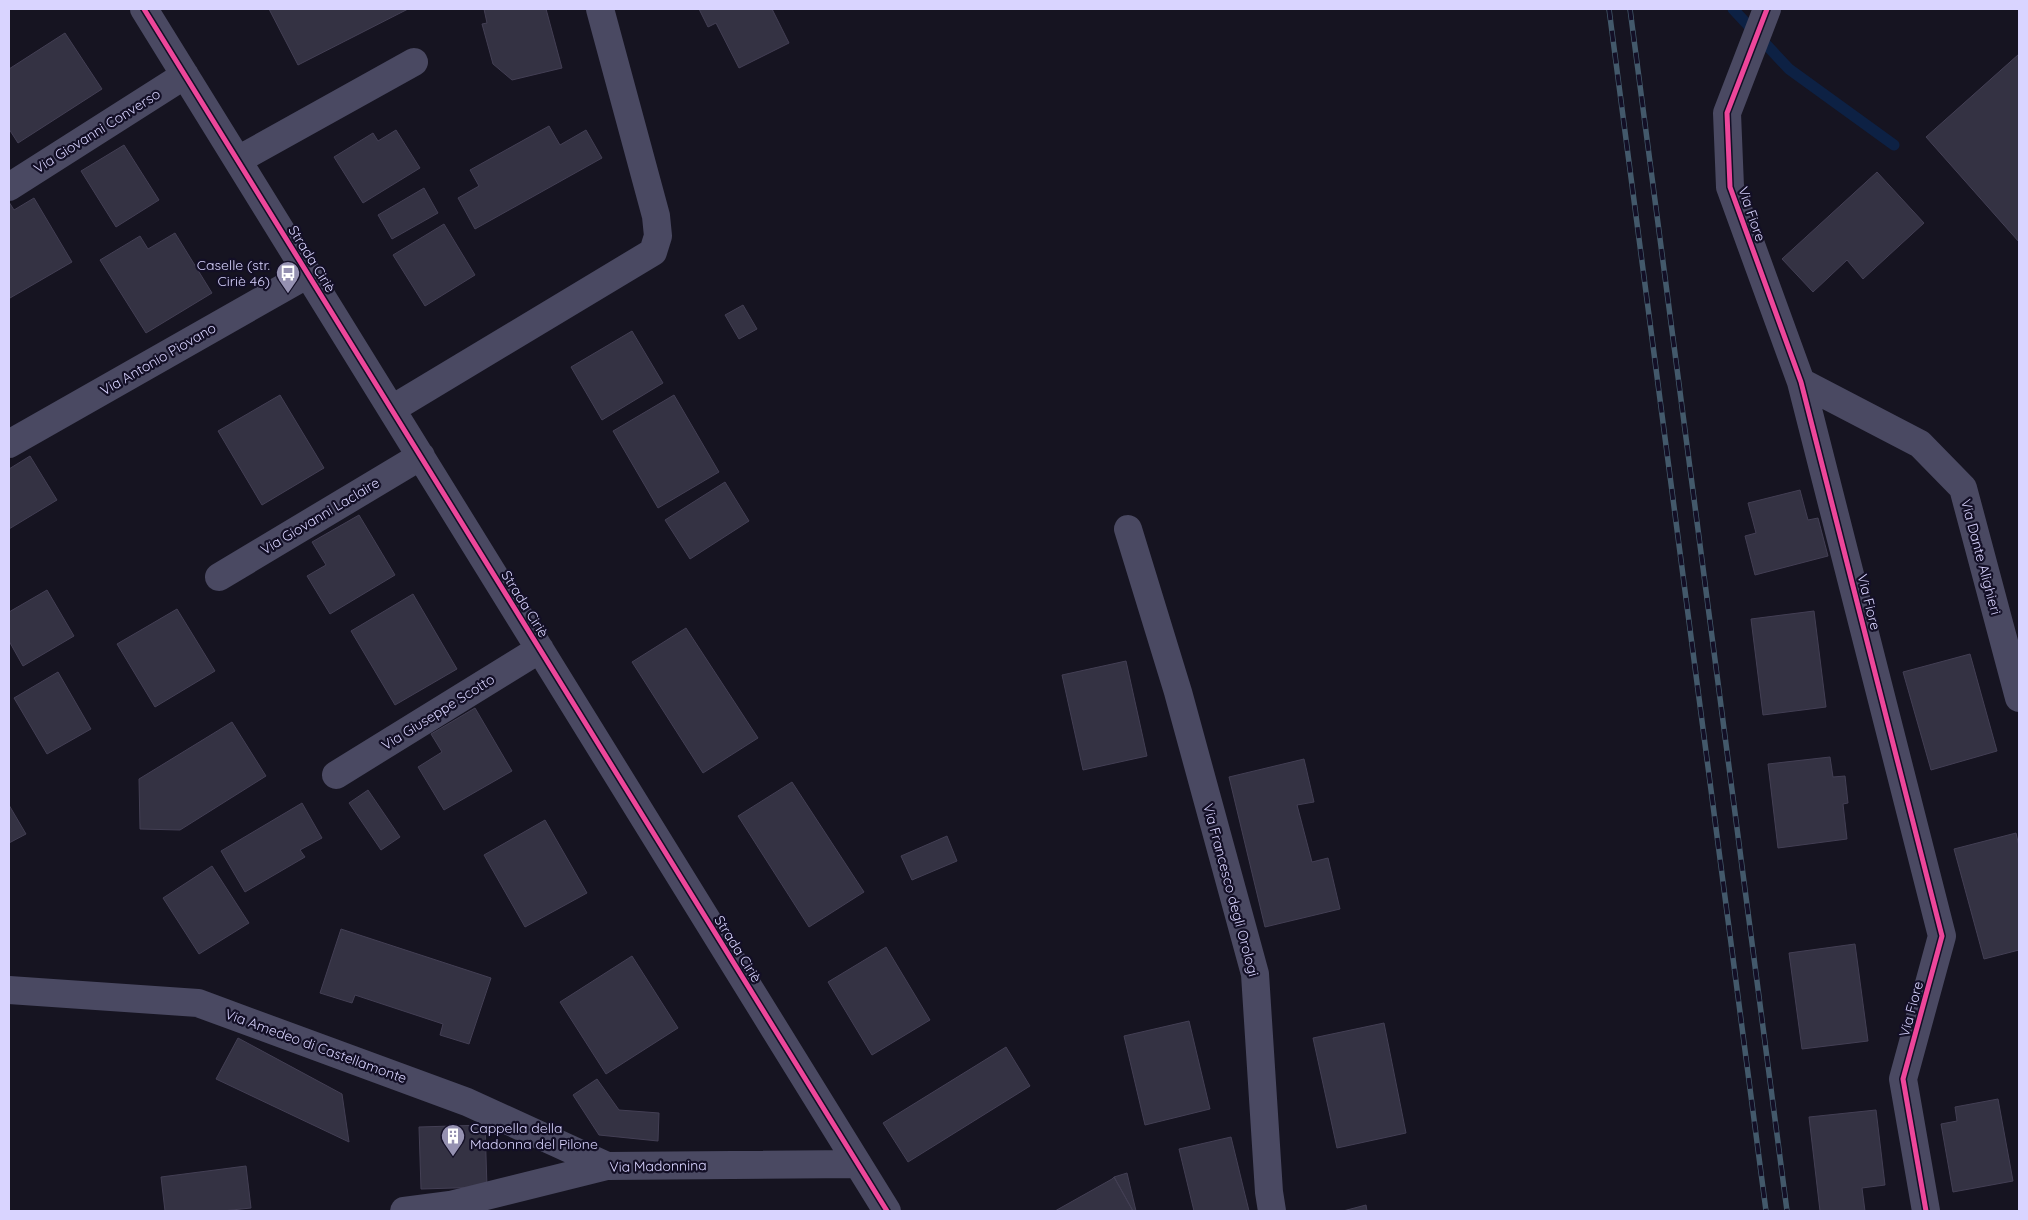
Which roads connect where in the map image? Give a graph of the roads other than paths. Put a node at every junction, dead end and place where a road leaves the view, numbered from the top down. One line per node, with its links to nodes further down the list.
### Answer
1 (144, 9): 5 (street, Strada Ciriè)
2 (600, 9): 10 (street)
3 (1767, 9): 9 (street, Via Fiore)
4 (414, 62): 6 (street)
5 (185, 75): 6 (street, Strada Ciriè); 7 (street, Via Giovanni Converso)
6 (238, 160): 8 (street, Strada Ciriè)
7 (9, 187)
8 (308, 274): 10 (street, Strada Ciriè); 11 (street, Via Antonio Piovano)
9 (1801, 382): 16 (street, Via Dante Alighieri); 25 (street, Via Fiore)
10 (392, 409): 12 (street, Strada Ciriè)
11 (9, 444)
12 (421, 456): 14 (street, Via Giovanni Laclaire); 15 (street, Strada Ciriè)
13 (1128, 529): 24 (street, Via Francesco degli Orologi)
14 (219, 577)
15 (540, 649): 17 (street, Via Giuseppe Scotto); 19 (street, Strada Ciriè)
16 (2019, 698)
17 (336, 776)
18 (9, 990): 20 (street, Via Amedeo di Castellamonte)
19 (857, 1164): 20 (street, Via Madonnina); 23 (street, Strada Ciriè)
20 (607, 1166): 21 (street, Via Madonnina)
21 (450, 1208): 22 (street, Via Madonnina)
22 (404, 1211)
23 (887, 1211)
24 (1272, 1211)
25 (1926, 1211)

